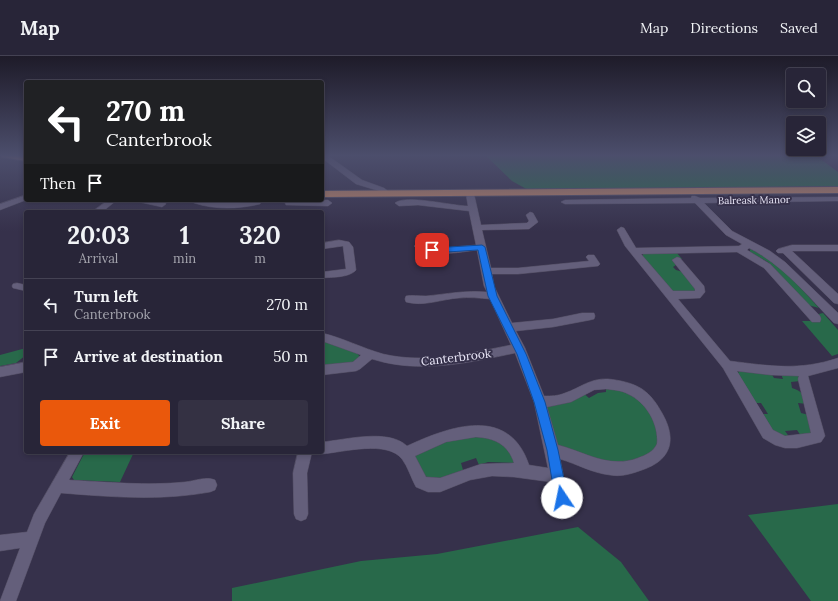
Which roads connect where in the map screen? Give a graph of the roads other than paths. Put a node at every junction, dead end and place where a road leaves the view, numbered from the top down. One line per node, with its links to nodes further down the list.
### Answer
1 (358, 180): 5 (street)
2 (838, 190): 3 (main road)
3 (690, 191): 6 (main road); 9 (street, Balreask Manor)
4 (324, 194): 5 (main road)
5 (388, 194): 6 (main road)
6 (470, 194): 21 (street)
7 (24, 198): 20 (street)
8 (835, 199): 9 (street, Balreask Manor)
9 (698, 200): 15 (street); 28 (street, Balreask Manor)
10 (110, 202): 22 (street)
11 (152, 202): 17 (street)
12 (200, 202): 19 (street)
13 (257, 202): 19 (street)
14 (309, 202): 16 (street)
15 (565, 202)
16 (328, 203)
17 (162, 204)
18 (399, 204): 21 (street)
19 (222, 205)
20 (0, 208)
21 (473, 209): 24 (street)
22 (99, 210)
23 (530, 215): 24 (street)
24 (477, 228): 29 (street)
25 (621, 230): 32 (street)
26 (324, 246): 37 (street)
27 (419, 246): 29 (street)
28 (744, 246): 32 (street); 33 (street, Balreask Manor); 44 (street)
29 (482, 247): 36 (street)
30 (838, 248): 31 (street)
31 (785, 250): 33 (street); 41 (street)
32 (634, 251): 38 (street)
33 (767, 253): 42 (street, Balreask Manor)
34 (591, 257): 36 (street)
35 (677, 260): 38 (street)
36 (487, 271): 39 (street)
37 (324, 275)
38 (670, 295): 50 (street)
39 (492, 296): 40 (street); 45 (street)
40 (410, 299)
41 (838, 300)
42 (838, 314)
43 (590, 316): 45 (street)
44 (816, 319)
45 (509, 328): 47 (street)
46 (324, 338): 48 (street, Canterbrook)
47 (519, 348): 48 (street, Canterbrook); 55 (street)
48 (369, 355): 52 (street)
49 (838, 363): 50 (street)
50 (727, 366): 54 (street)
51 (24, 367): 53 (street)
52 (324, 370)
53 (0, 372)
54 (804, 379)
55 (540, 402): 57 (street); 57 (street)
56 (324, 448): 58 (street)
57 (552, 450): 62 (street)
58 (406, 453): 61 (street); 61 (street)
59 (76, 454): 64 (street)
60 (304, 454): 66 (street)
61 (524, 472): 62 (street)
62 (557, 476): 65 (street)
63 (210, 485): 64 (street)
64 (57, 486): 67 (street)
65 (562, 498)
66 (301, 514)
67 (30, 539): 68 (street); 69 (street)
68 (0, 543)
69 (8, 601)

